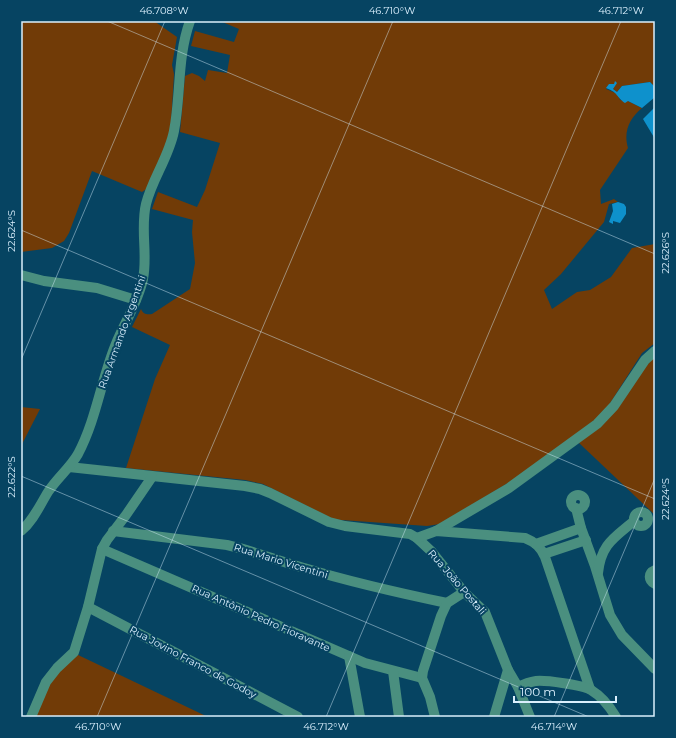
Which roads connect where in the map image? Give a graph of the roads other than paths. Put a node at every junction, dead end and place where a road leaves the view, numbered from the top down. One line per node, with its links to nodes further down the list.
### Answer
1 (190, 21): 3 (street, Rua Armando Argentini)
2 (22, 276): 3 (street)
3 (136, 300): 5 (street, Rua Armando Argentini)
4 (655, 351): 13 (street)
5 (78, 454): 6 (street, Rua Armando Argentini); 7 (street)
6 (69, 467): 7 (street); 12 (street, Rua Armando Argentini)
7 (88, 470): 8 (street)
8 (152, 477): 14 (street); 15 (street)
9 (576, 508): 11 (street)
10 (634, 521): 16 (street)
11 (581, 528): 17 (street); 18 (street)
12 (21, 531)
13 (436, 531): 15 (street); 18 (street)
14 (113, 532): 19 (street); 25 (street, Rua Mario Vicentini)
15 (417, 538): 24 (street, Rua João Postali)
16 (609, 542): 17 (street); 22 (street)
17 (587, 543): 20 (street); 22 (street)
18 (536, 544): 20 (street)
19 (102, 549): 26 (street); 27 (street, Rua Antônio Pedro Fioravante)
20 (544, 554): 33 (street)
21 (655, 570): 23 (street)
22 (598, 577): 28 (street)
23 (655, 584)
24 (464, 592): 25 (street); 29 (street, Rua João Postali)
25 (447, 603): 31 (street)
26 (88, 607): 34 (street); 35 (street, Rua Jovino Franco de Godoy)
27 (349, 656): 30 (street, Rua Antônio Pedro Fioravante); 36 (street)
28 (655, 669)
29 (508, 670): 32 (street, Rua João Postali); 39 (street)
30 (393, 671): 31 (street, Rua Antônio Pedro Fioravante); 37 (street)
31 (422, 678): 38 (street)
32 (518, 687): 33 (street); 40 (street, Rua João Postali)
33 (590, 689): 41 (street)
34 (31, 717)
35 (298, 717)
36 (360, 717)
37 (399, 717)
38 (434, 717)
39 (494, 717)
40 (530, 717)
41 (616, 717)

